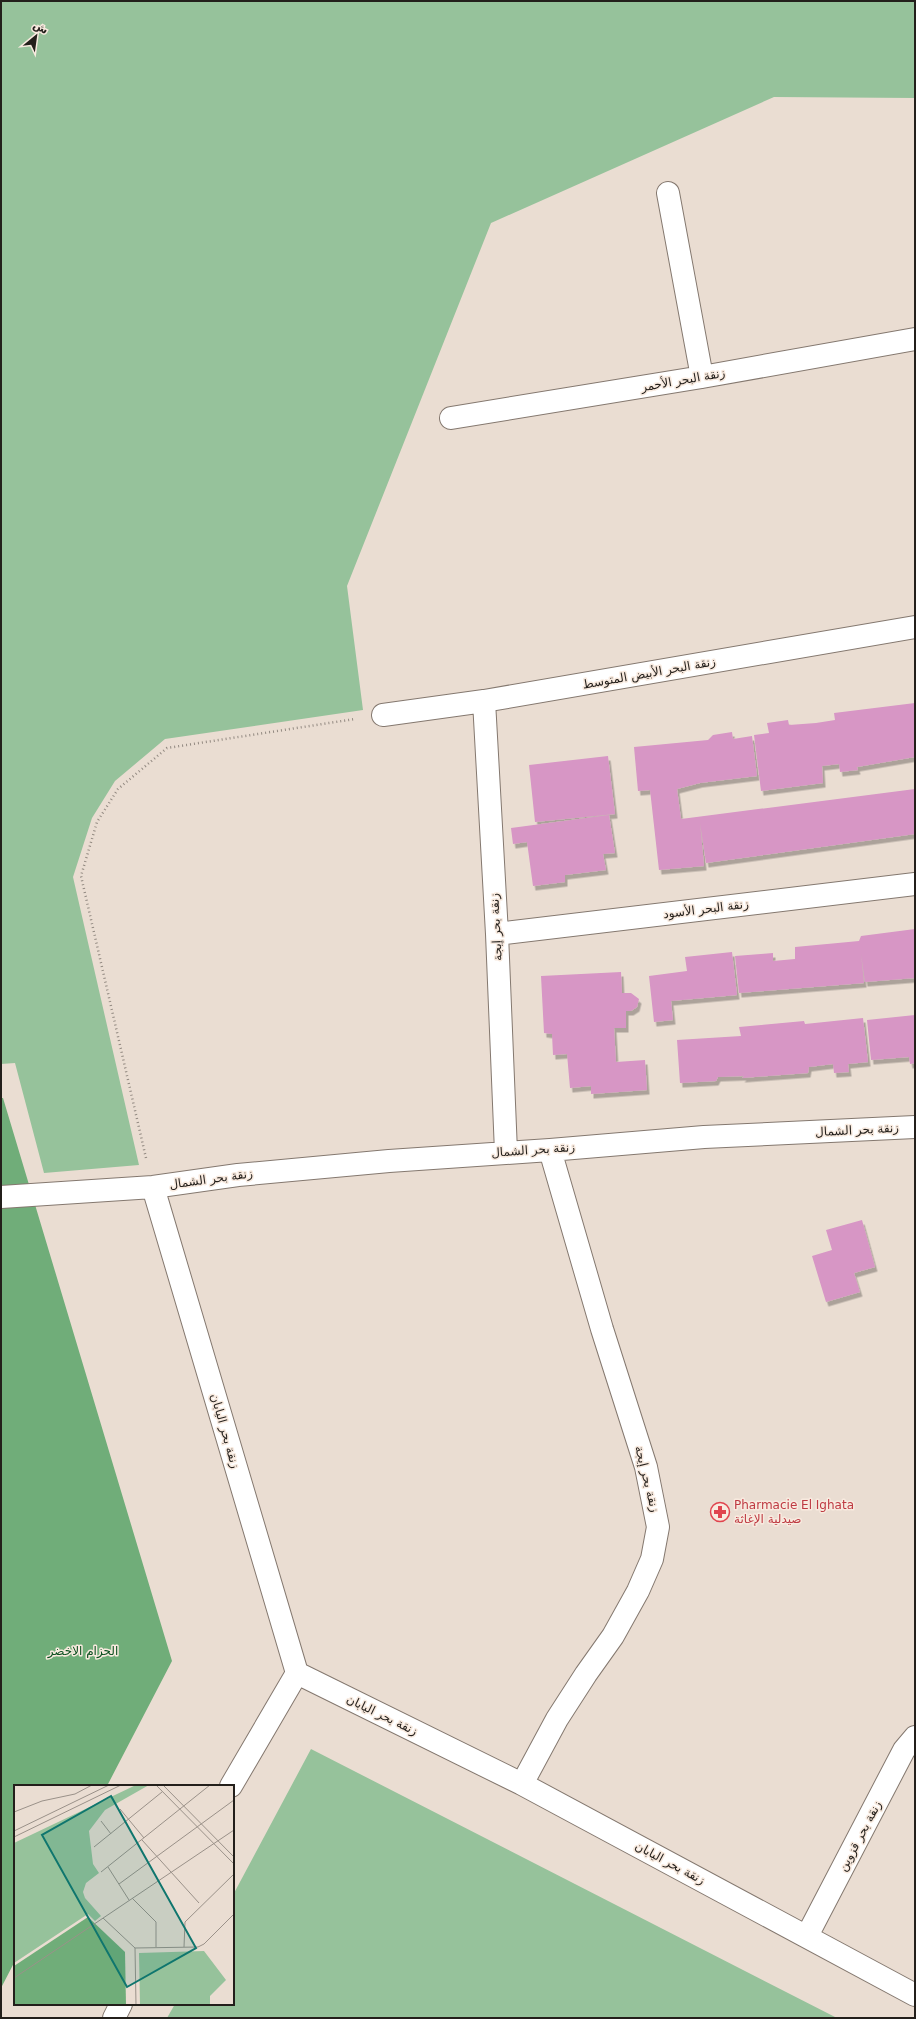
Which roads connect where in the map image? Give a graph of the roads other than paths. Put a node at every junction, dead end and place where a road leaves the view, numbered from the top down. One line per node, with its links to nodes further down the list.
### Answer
1 (668, 193): 3 (street)
2 (915, 339): 3 (street, زنقة البحر الأحمر)
3 (702, 377): 4 (street, زنقة البحر الأحمر)
4 (451, 418)
5 (915, 627): 6 (street, زنقة البحر الأبيض المتوسط)
6 (484, 701): 7 (street, زنقة البحر الأبيض المتوسط); 9 (street, زنقة بحر إيجة)
7 (383, 715)
8 (915, 884): 9 (street, زنقة البحر الأسود)
9 (497, 934): 12 (street, زنقة بحر إيجة)
10 (915, 1127): 11 (street, زنقة بحر الشمال)
11 (550, 1150): 12 (street, زنقة بحر الشمال); 17 (street, زنقة بحر إيجة)
12 (506, 1152): 13 (street, زنقة بحر الشمال)
13 (153, 1187): 14 (street, زنقة بحر الشمال); 15 (street, زنقة بحر اليابان)
14 (1, 1197)
15 (296, 1673): 17 (street, زنقة بحر اليابان); 18 (street)
16 (915, 1737): 19 (street, زنقة بحر قزوين)
17 (522, 1784): 19 (street, زنقة بحر اليابان)
18 (232, 1785)
19 (807, 1936): 20 (street, زنقة بحر اليابان)
20 (915, 1995)
21 (120, 2005): 22 (street)
22 (114, 2018)

